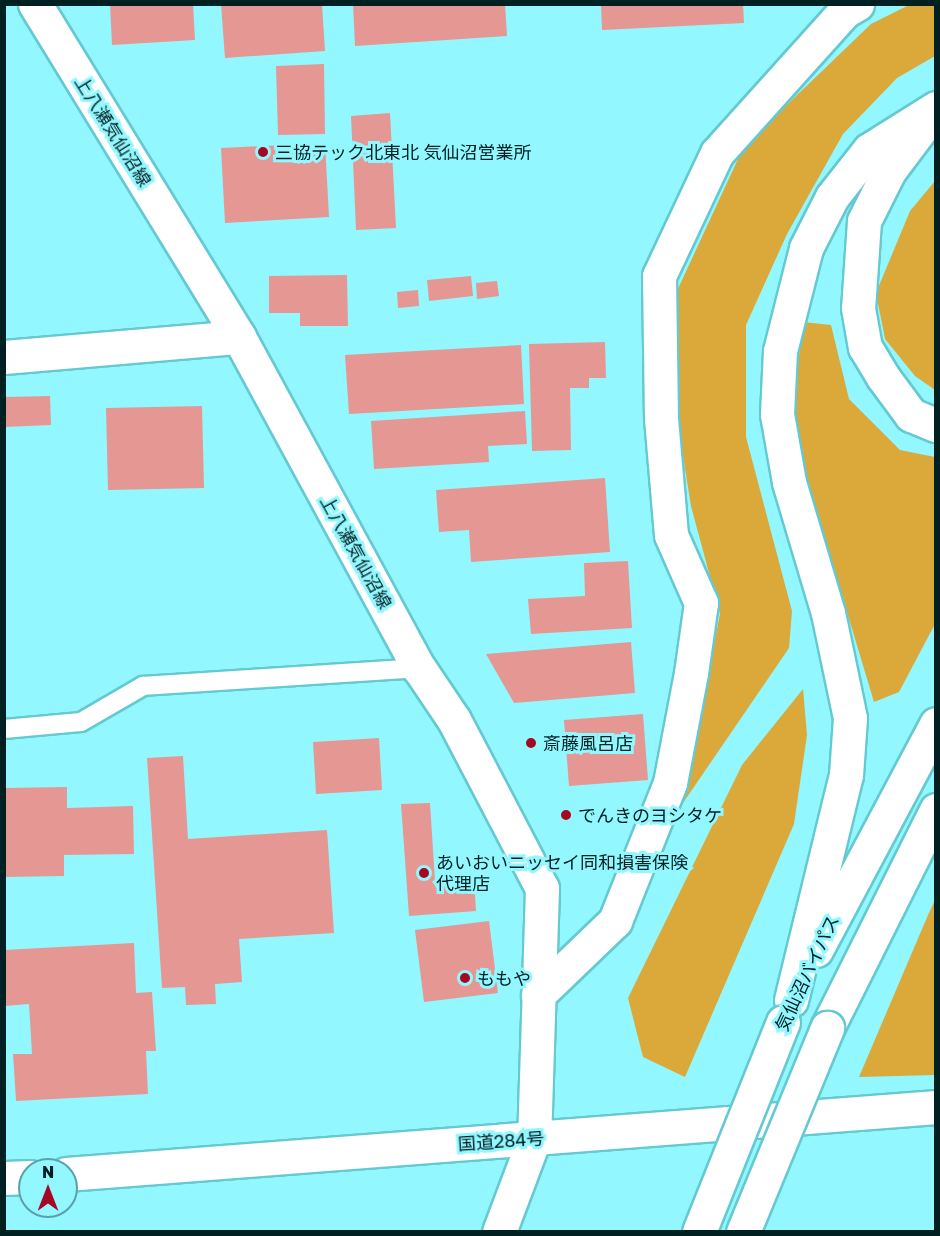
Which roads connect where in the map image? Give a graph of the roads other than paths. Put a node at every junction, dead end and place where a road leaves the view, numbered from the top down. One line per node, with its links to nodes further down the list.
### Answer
1 (35, 4): 4 (main road, 上八瀬気仙沼線)
2 (857, 4): 13 (main road)
3 (936, 109): 6 (main road); 14 (main road)
4 (239, 337): 5 (main road); 7 (main road, 上八瀬気仙沼線)
5 (4, 357)
6 (936, 425)
7 (419, 668): 9 (lane); 13 (main road, 上八瀬気仙沼線)
8 (936, 724): 14 (main road, 気仙沼バイパス)
9 (4, 729)
10 (936, 810): 12 (main road)
11 (936, 833): 12 (main road)
12 (868, 942): 20 (main road, bridge)
13 (538, 994): 16 (main road, 上八瀬気仙沼線)
14 (787, 1011): 19 (main road, 気仙沼バイパス, bridge)
15 (936, 1107): 16 (main road, 国道284号)
16 (534, 1139): 17 (main road, 国道284号); 18 (main road, 上八瀬気仙沼線)
17 (78, 1173)
18 (499, 1232)
19 (699, 1232)
20 (743, 1232)

